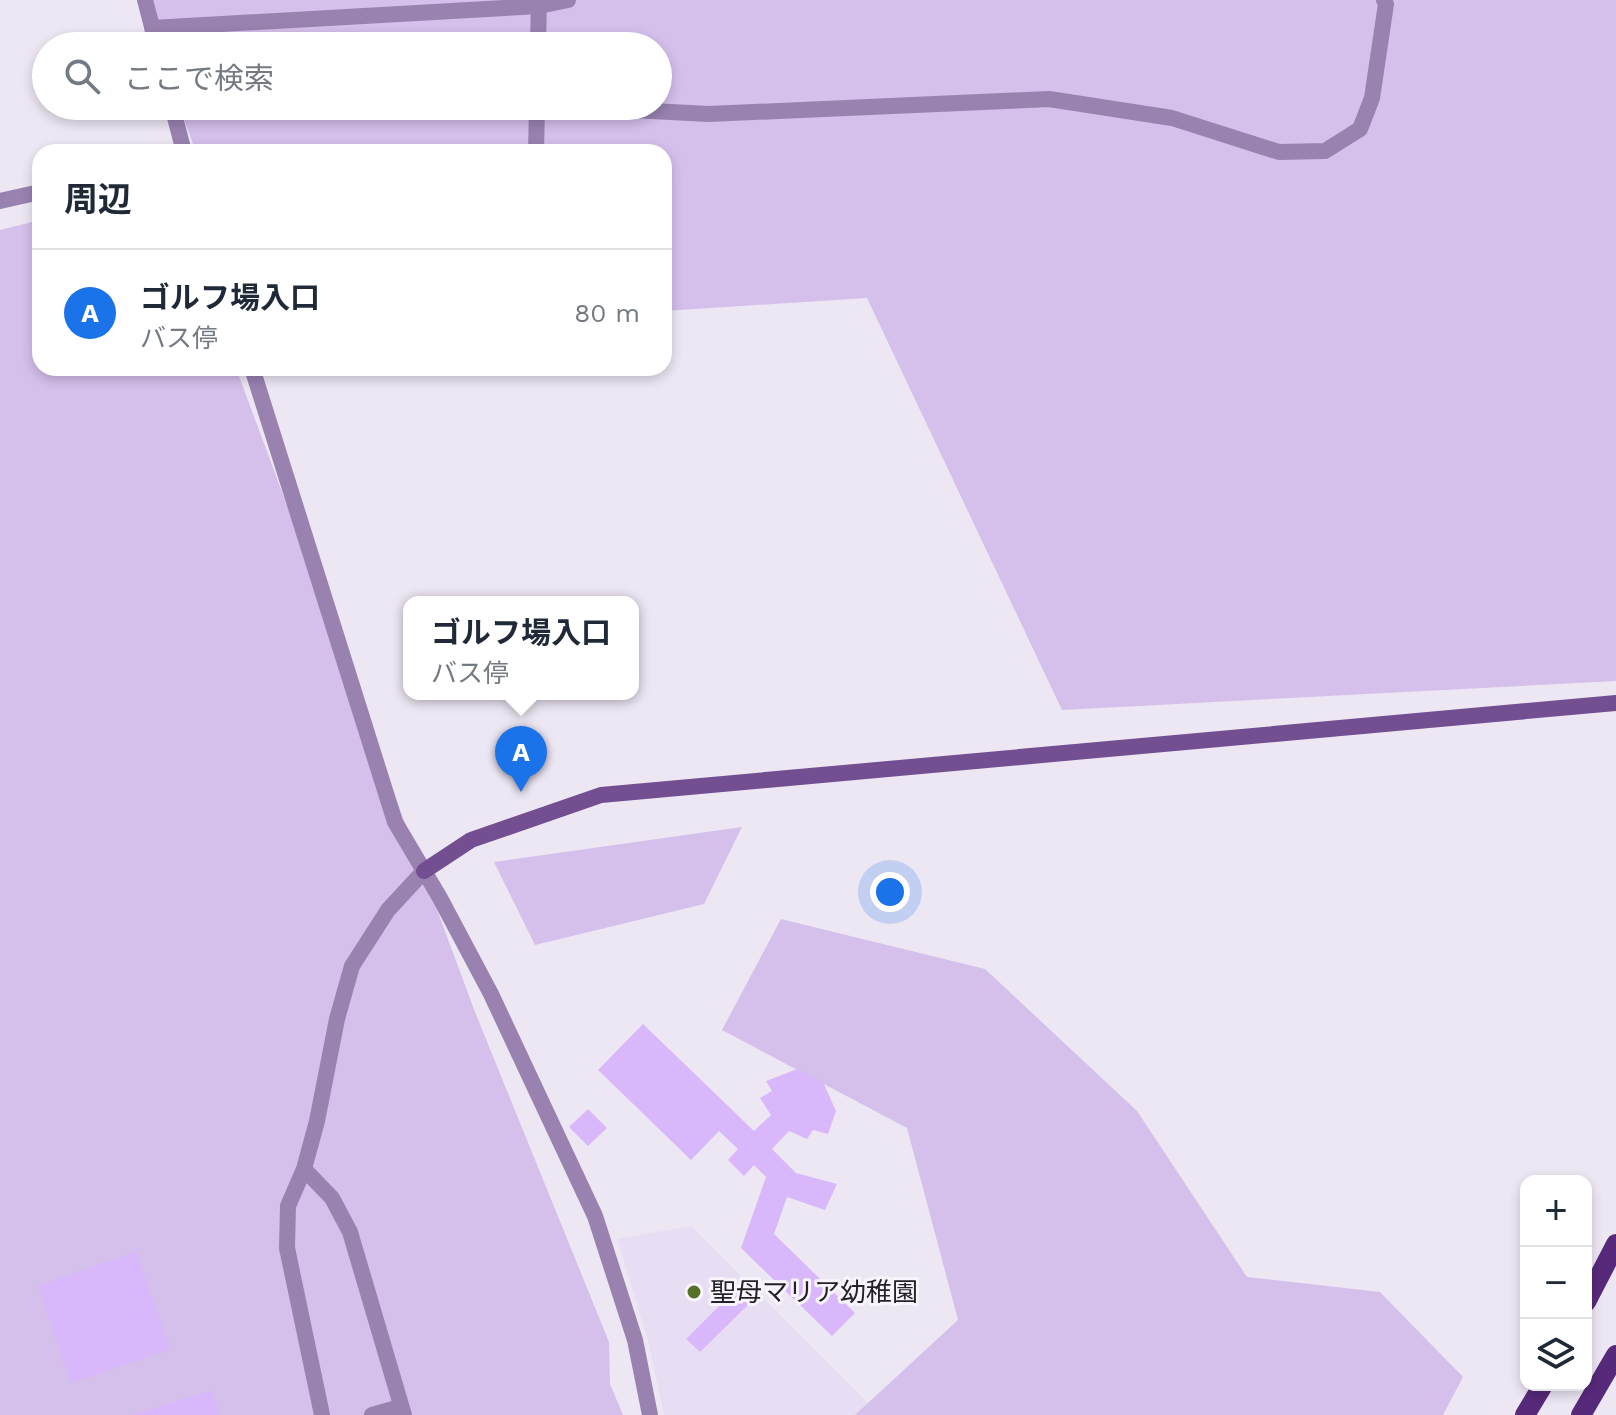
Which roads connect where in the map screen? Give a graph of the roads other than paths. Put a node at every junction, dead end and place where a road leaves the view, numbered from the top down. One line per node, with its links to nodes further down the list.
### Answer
1 (145, 0): 5 (street)
2 (568, 0): 4 (street)
3 (1384, 0): 8 (street)
4 (539, 3): 5 (street); 7 (street)
5 (152, 28): 6 (street)
6 (153, 32)
7 (538, 32)
8 (672, 112)
9 (176, 120): 11 (street)
10 (537, 120): 12 (street)
11 (182, 144)
12 (536, 144)
13 (32, 194): 14 (street)
14 (0, 201)
15 (255, 376): 17 (street)
16 (1616, 703): 17 (street)
17 (424, 871): 18 (street); 26 (street)
18 (304, 1169): 23 (street); 24 (street)
19 (1616, 1244): 20 (main road)
20 (1592, 1290)
21 (1616, 1355): 28 (main road)
22 (1539, 1391): 27 (main road)
23 (402, 1411): 25 (street)
24 (322, 1415)
25 (372, 1415)
26 (650, 1415)
27 (1525, 1415)
28 (1581, 1415)

